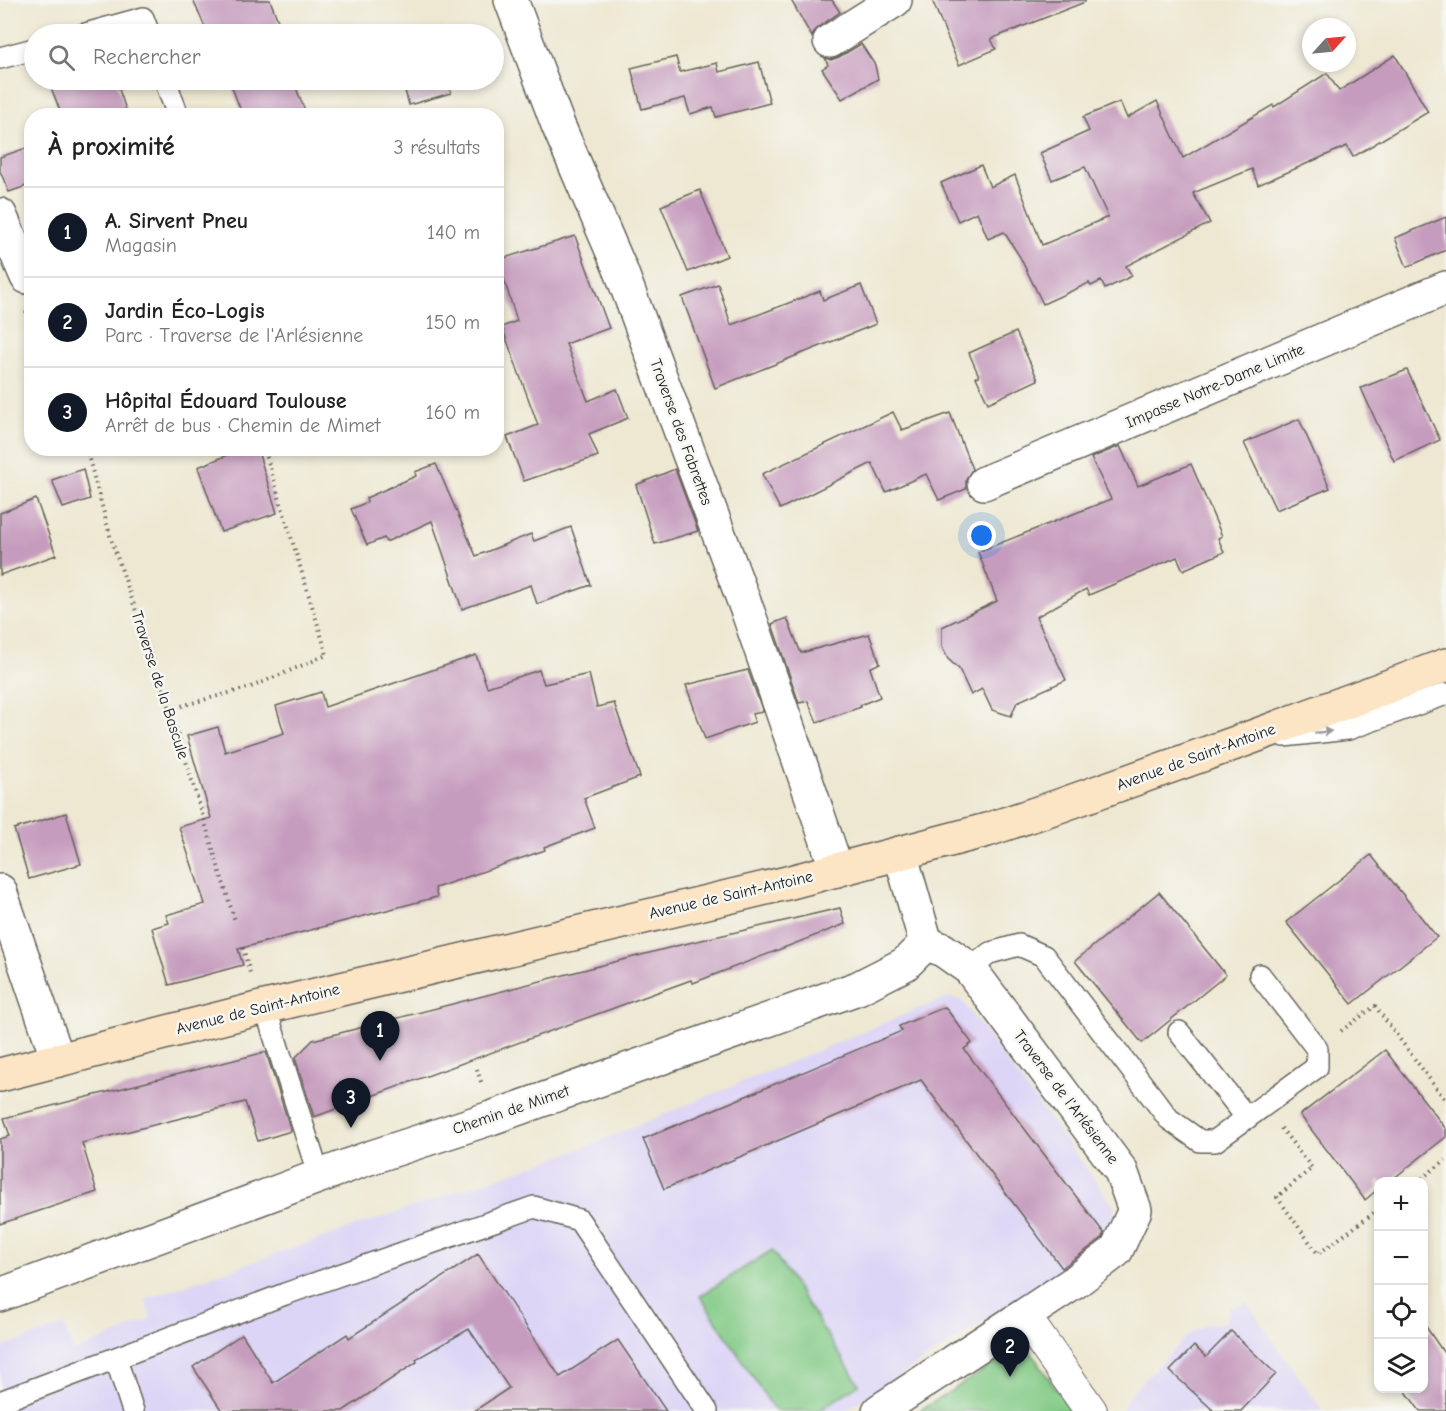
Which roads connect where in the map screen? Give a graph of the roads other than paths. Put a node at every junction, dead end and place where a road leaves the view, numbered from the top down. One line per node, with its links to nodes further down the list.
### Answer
1 (511, 0): 18 (street, Traverse des Fabrettes)
2 (895, 0): 5 (street)
3 (121, 24): 4 (lane)
4 (145, 24)
5 (830, 40)
6 (24, 52): 7 (lane)
7 (0, 58)
8 (169, 90): 9 (lane)
9 (176, 108)
10 (0, 215): 11 (street)
11 (24, 270)
12 (1446, 288): 13 (street, Impasse Notre-Dame Limite)
13 (984, 483)
14 (1446, 665): 16 (main road, Avenue de Saint-Antoine)
15 (1446, 694): 16 (lane, one-way to 15)
16 (1244, 740): 17 (main road, Avenue de Saint-Antoine)
17 (900, 853): 18 (main road, Avenue de Saint-Antoine); 20 (street)
18 (837, 870): 23 (main road, Avenue de Saint-Antoine)
19 (0, 891): 25 (street)
20 (926, 943): 21 (street, Traverse de l'Arlésienne); 28 (street, Chemin de Mimet)
21 (970, 969): 27 (lane); 30 (street, Traverse de l'Arlésienne)
22 (1260, 975): 27 (lane)
23 (265, 1007): 25 (main road, Avenue de Saint-Antoine); 28 (lane)
24 (1179, 1032): 27 (lane)
25 (58, 1060): 26 (main road, Avenue de Saint-Antoine)
26 (0, 1075)
27 (1247, 1118)
28 (319, 1176): 29 (street, Chemin de Mimet)
29 (0, 1295)
30 (1024, 1316): 35 (street, Traverse de l'Arlésienne); 36 (street)
31 (116, 1359): 32 (lane); 33 (lane); 34 (lane)
32 (0, 1402)
33 (133, 1411)
34 (707, 1411)
35 (879, 1411)
36 (1091, 1411)

